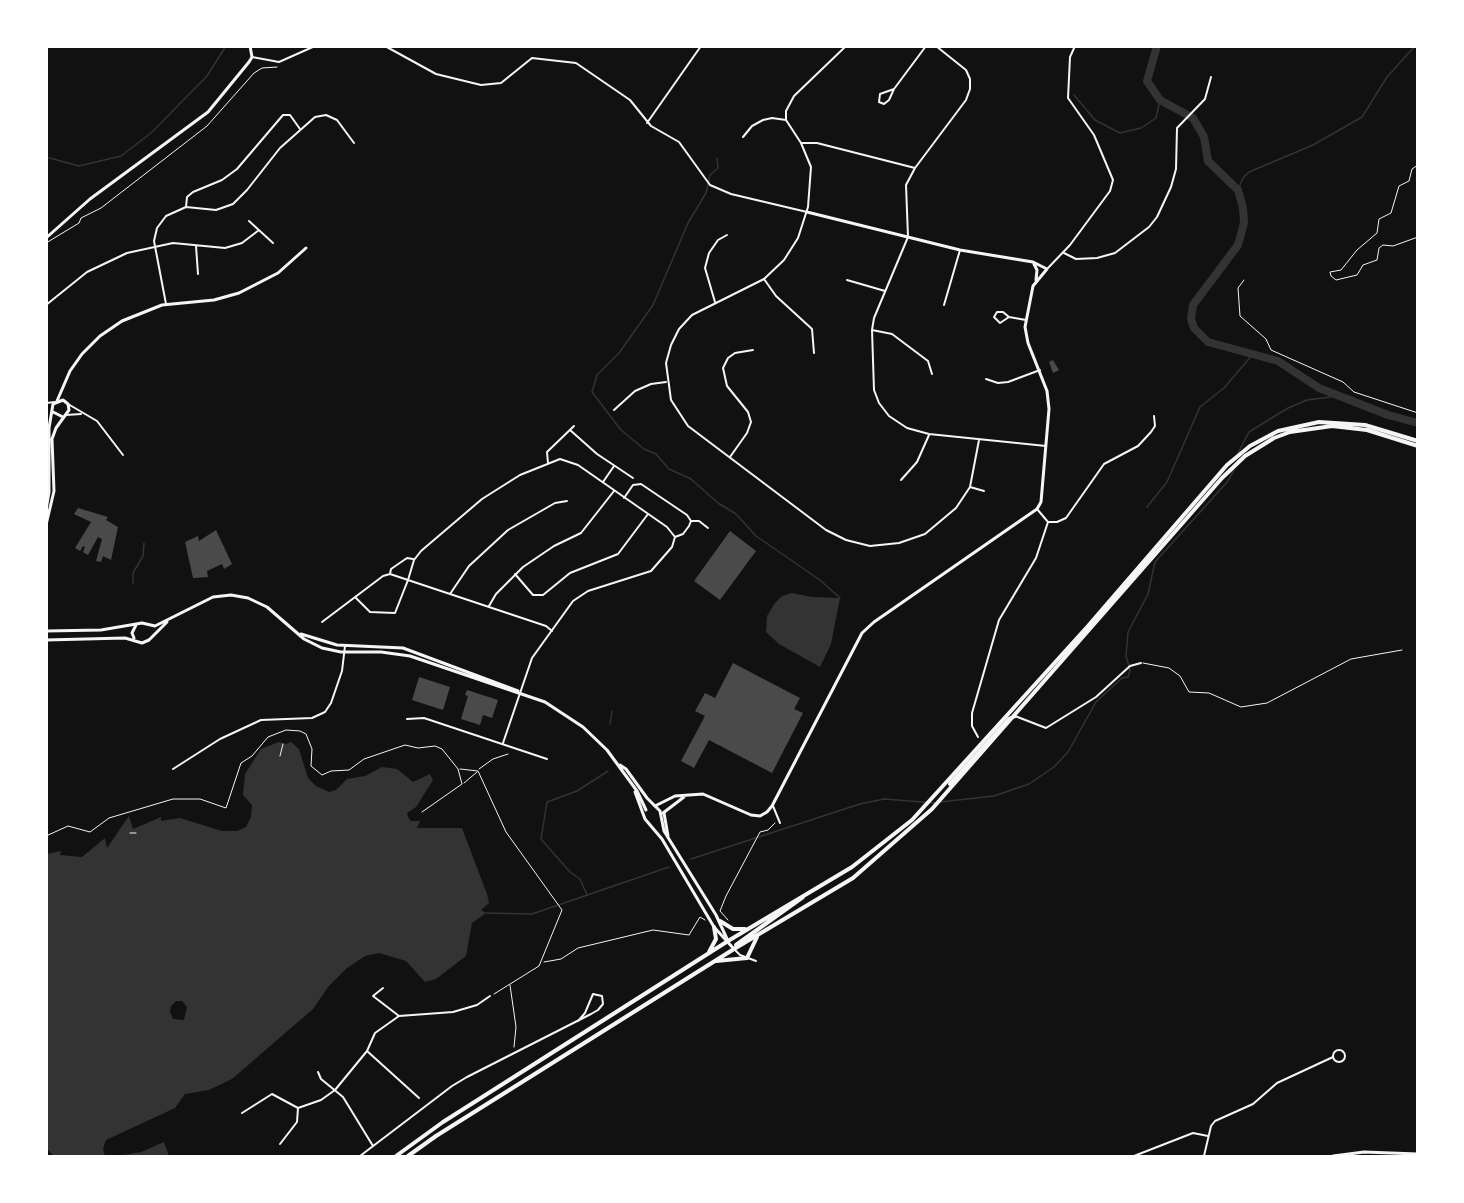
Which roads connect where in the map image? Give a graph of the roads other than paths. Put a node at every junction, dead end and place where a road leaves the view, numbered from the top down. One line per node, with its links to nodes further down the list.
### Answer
1 (250, 46): 9 (street)
2 (315, 46): 9 (street)
3 (385, 46): 13 (street)
4 (701, 46): 13 (street)
5 (846, 46): 12 (street)
6 (926, 46): 11 (street)
7 (936, 46): 18 (street)
8 (1075, 46): 31 (street)
9 (252, 57): 25 (street)
10 (1211, 76): 31 (street)
11 (894, 89): 11 (street)
12 (786, 120): 15 (street); 17 (street)
13 (647, 123): 20 (street)
14 (300, 129): 16 (street); 19 (street); 19 (street)
15 (743, 137)
16 (354, 143)
17 (801, 143): 18 (street); 20 (street)
18 (915, 168): 24 (street)
19 (186, 207): 27 (street)
20 (807, 212): 24 (street); 35 (street)
21 (249, 221): 22 (street)
22 (258, 230): 26 (street); 28 (street)
23 (727, 235): 39 (street)
24 (908, 237): 30 (street); 38 (street)
25 (46, 238)
26 (273, 243)
27 (154, 246): 28 (street); 40 (street); 41 (street)
28 (196, 246): 34 (street)
29 (306, 248): 40 (street)
30 (960, 250): 32 (street); 42 (street)
31 (1064, 253): 33 (street)
32 (1033, 262): 33 (street); 37 (street)
33 (1047, 269): 37 (street)
34 (198, 274)
35 (764, 279): 39 (street); 47 (street)
36 (847, 280): 38 (street)
37 (1035, 282): 44 (street)
38 (886, 291): 45 (street)
39 (715, 302): 51 (street)
40 (166, 304): 52 (street)
41 (46, 305)
42 (944, 305)
43 (1009, 317): 43 (street); 44 (street)
44 (1026, 320): 48 (street)
45 (872, 330): 49 (street); 63 (street)
46 (753, 351): 69 (street)
47 (814, 353)
48 (1040, 370): 50 (street); 66 (street)
49 (932, 374)
50 (986, 379)
51 (666, 382): 57 (street); 69 (street)
52 (63, 387): 53 (street); 54 (street)
53 (56, 401): 54 (street); 55 (street); 56 (street)
54 (67, 403): 58 (street); 59 (street)
55 (46, 404): 56 (street)
56 (53, 411): 59 (street); 70 (street)
57 (614, 411)
58 (82, 413): 59 (street); 68 (street)
59 (64, 416): 70 (street)
60 (1154, 416): 85 (street)
61 (574, 426): 62 (street)
62 (570, 430): 71 (street); 72 (street)
63 (929, 434): 64 (street); 74 (street)
64 (979, 440): 66 (street); 76 (street)
65 (1418, 441): 120 (highway)
66 (1046, 446): 81 (street)
67 (1418, 446): 111 (highway)
68 (123, 456)
69 (730, 457): 76 (street)
70 (49, 458): 82 (street); 86 (street)
71 (548, 463): 75 (street); 89 (street)
72 (614, 466): 73 (street); 75 (street)
73 (633, 478)
74 (901, 480)
75 (603, 482): 78 (street)
76 (970, 487): 77 (street)
77 (984, 490)
78 (614, 491): 79 (street); 91 (street)
79 (624, 498): 83 (street); 84 (street)
80 (567, 501): 93 (street)
81 (1037, 509): 85 (street); 122 (street)
82 (46, 510)
83 (648, 514): 88 (street); 91 (street)
84 (691, 520): 87 (street); 88 (street)
85 (1048, 522): 113 (street)
86 (46, 525)
87 (708, 528)
88 (675, 537): 101 (street)
89 (414, 560): 90 (street); 92 (street)
90 (390, 574): 92 (street); 94 (street)
91 (515, 574): 95 (street)
92 (408, 580): 93 (street); 94 (street)
93 (450, 594): 95 (street)
94 (355, 597): 97 (street)
95 (489, 606): 101 (street)
96 (168, 621): 99 (street); 102 (street); 103 (street)
97 (322, 622)
98 (138, 624): 99 (street); 100 (street); 105 (street)
99 (148, 625): 103 (street)
100 (46, 631)
101 (552, 631): 110 (street)
102 (300, 633): 106 (street); 108 (street)
103 (151, 637): 105 (street)
104 (46, 639): 105 (street)
105 (135, 640)
106 (345, 645): 108 (street); 110 (street)
107 (1402, 650): 109 (lane)
108 (345, 652): 110 (street); 117 (street)
109 (1141, 663): 111 (street)
110 (519, 692): 114 (street); 116 (street)
111 (1015, 716): 120 (highway); 134 (highway)
112 (407, 719): 114 (street)
113 (978, 737)
114 (503, 743): 115 (street)
115 (547, 759)
116 (619, 764): 118 (street); 121 (street)
117 (173, 769)
118 (632, 785): 123 (street); 125 (street)
119 (685, 796): 121 (street); 122 (street); 124 (street)
120 (933, 799): 130 (highway)
121 (655, 806): 123 (street); 126 (street)
122 (772, 806): 128 (street)
123 (646, 810): 125 (street)
124 (664, 813): 126 (street); 129 (street)
125 (644, 815): 127 (street)
126 (660, 817): 127 (street); 129 (street)
127 (647, 821): 132 (street)
128 (780, 823)
129 (668, 836): 131 (street)
130 (806, 895): 133 (highway); 136 (highway)
131 (720, 921): 133 (highway); 135 (street)
132 (714, 927): 135 (street); 137 (highway)
133 (748, 928): 135 (highway)
134 (759, 935): 136 (highway); 138 (highway)
135 (728, 941): 136 (street); 137 (highway)
136 (734, 949): 138 (street); 140 (highway)
137 (708, 953): 157 (highway)
138 (747, 958): 139 (street); 140 (highway)
139 (756, 961)
140 (710, 963): 158 (highway)
141 (383, 988): 143 (street)
142 (490, 996): 143 (street)
143 (399, 1016): 145 (street)
144 (578, 1021): 144 (street); 154 (street)
145 (367, 1051): 148 (street); 149 (street)
146 (1333, 1057): 146 (street); 152 (street)
147 (318, 1072): 148 (street)
148 (334, 1090): 150 (street); 154 (street)
149 (419, 1098)
150 (298, 1108): 151 (street); 153 (street)
151 (242, 1113)
152 (1209, 1136): 159 (street); 160 (street)
153 (280, 1144)
154 (373, 1146): 156 (street)
155 (1418, 1154): 161 (street)
156 (360, 1156)
157 (396, 1156)
158 (408, 1156)
159 (1134, 1156)
160 (1204, 1156)
161 (1333, 1156)

